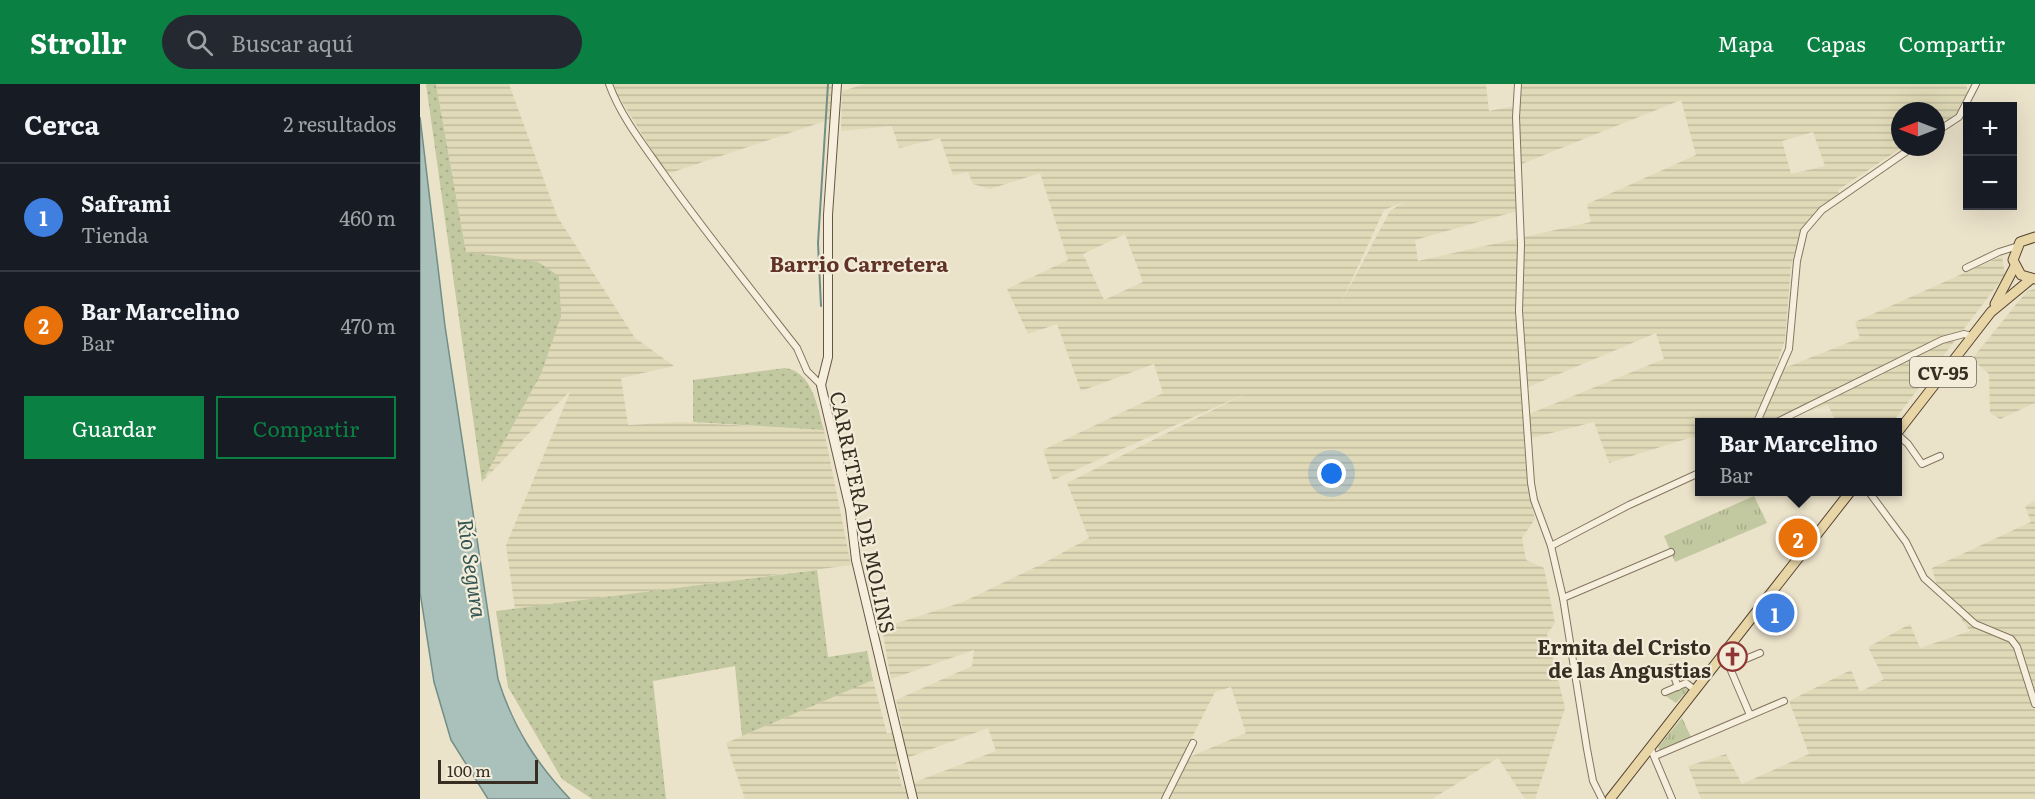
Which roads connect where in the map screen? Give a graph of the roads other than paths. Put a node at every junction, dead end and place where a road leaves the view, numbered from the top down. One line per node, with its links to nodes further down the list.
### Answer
1 (609, 84): 14 (street)
2 (837, 84): 14 (street, CARRETERA DE MOLINS)
3 (1518, 84): 23 (street)
4 (1976, 84): 5 (street)
5 (1945, 126)
6 (1900, 156): 15 (street)
7 (2035, 237): 8 (main road)
8 (2015, 247): 9 (main road, CV-95); 10 (street)
9 (2014, 266): 11 (main road, CV-95); 12 (main road, CV-95)
10 (1966, 268)
11 (2033, 279): 12 (main road, CV-95)
12 (1991, 312): 13 (main road, CV-95)
13 (1971, 336): 16 (street); 17 (main road, CV-95)
14 (821, 385): 38 (street, CARRETERA DE MOLINS)
15 (1759, 418)
16 (1787, 418)
17 (1902, 427)
18 (1902, 439): 19 (street)
19 (1940, 456)
20 (1695, 475): 23 (street)
21 (1847, 496): 27 (main road)
22 (1872, 496): 34 (street)
23 (1551, 546): 25 (street)
24 (1671, 552): 25 (street)
25 (1563, 598): 40 (street)
26 (1760, 653): 28 (street)
27 (1721, 657): 28 (street); 31 (main road)
28 (1729, 666): 35 (street)
29 (1651, 676): 30 (street)
30 (1678, 687): 31 (street); 32 (street)
31 (1695, 690): 37 (main road)
32 (1665, 692)
33 (1784, 701): 35 (street)
34 (2035, 704)
35 (1750, 715): 37 (street)
36 (1193, 743): 39 (street)
37 (1653, 751): 41 (main road); 42 (street)
38 (913, 799)
39 (1165, 799)
40 (1602, 799)
41 (1610, 799)
42 (1672, 799)

